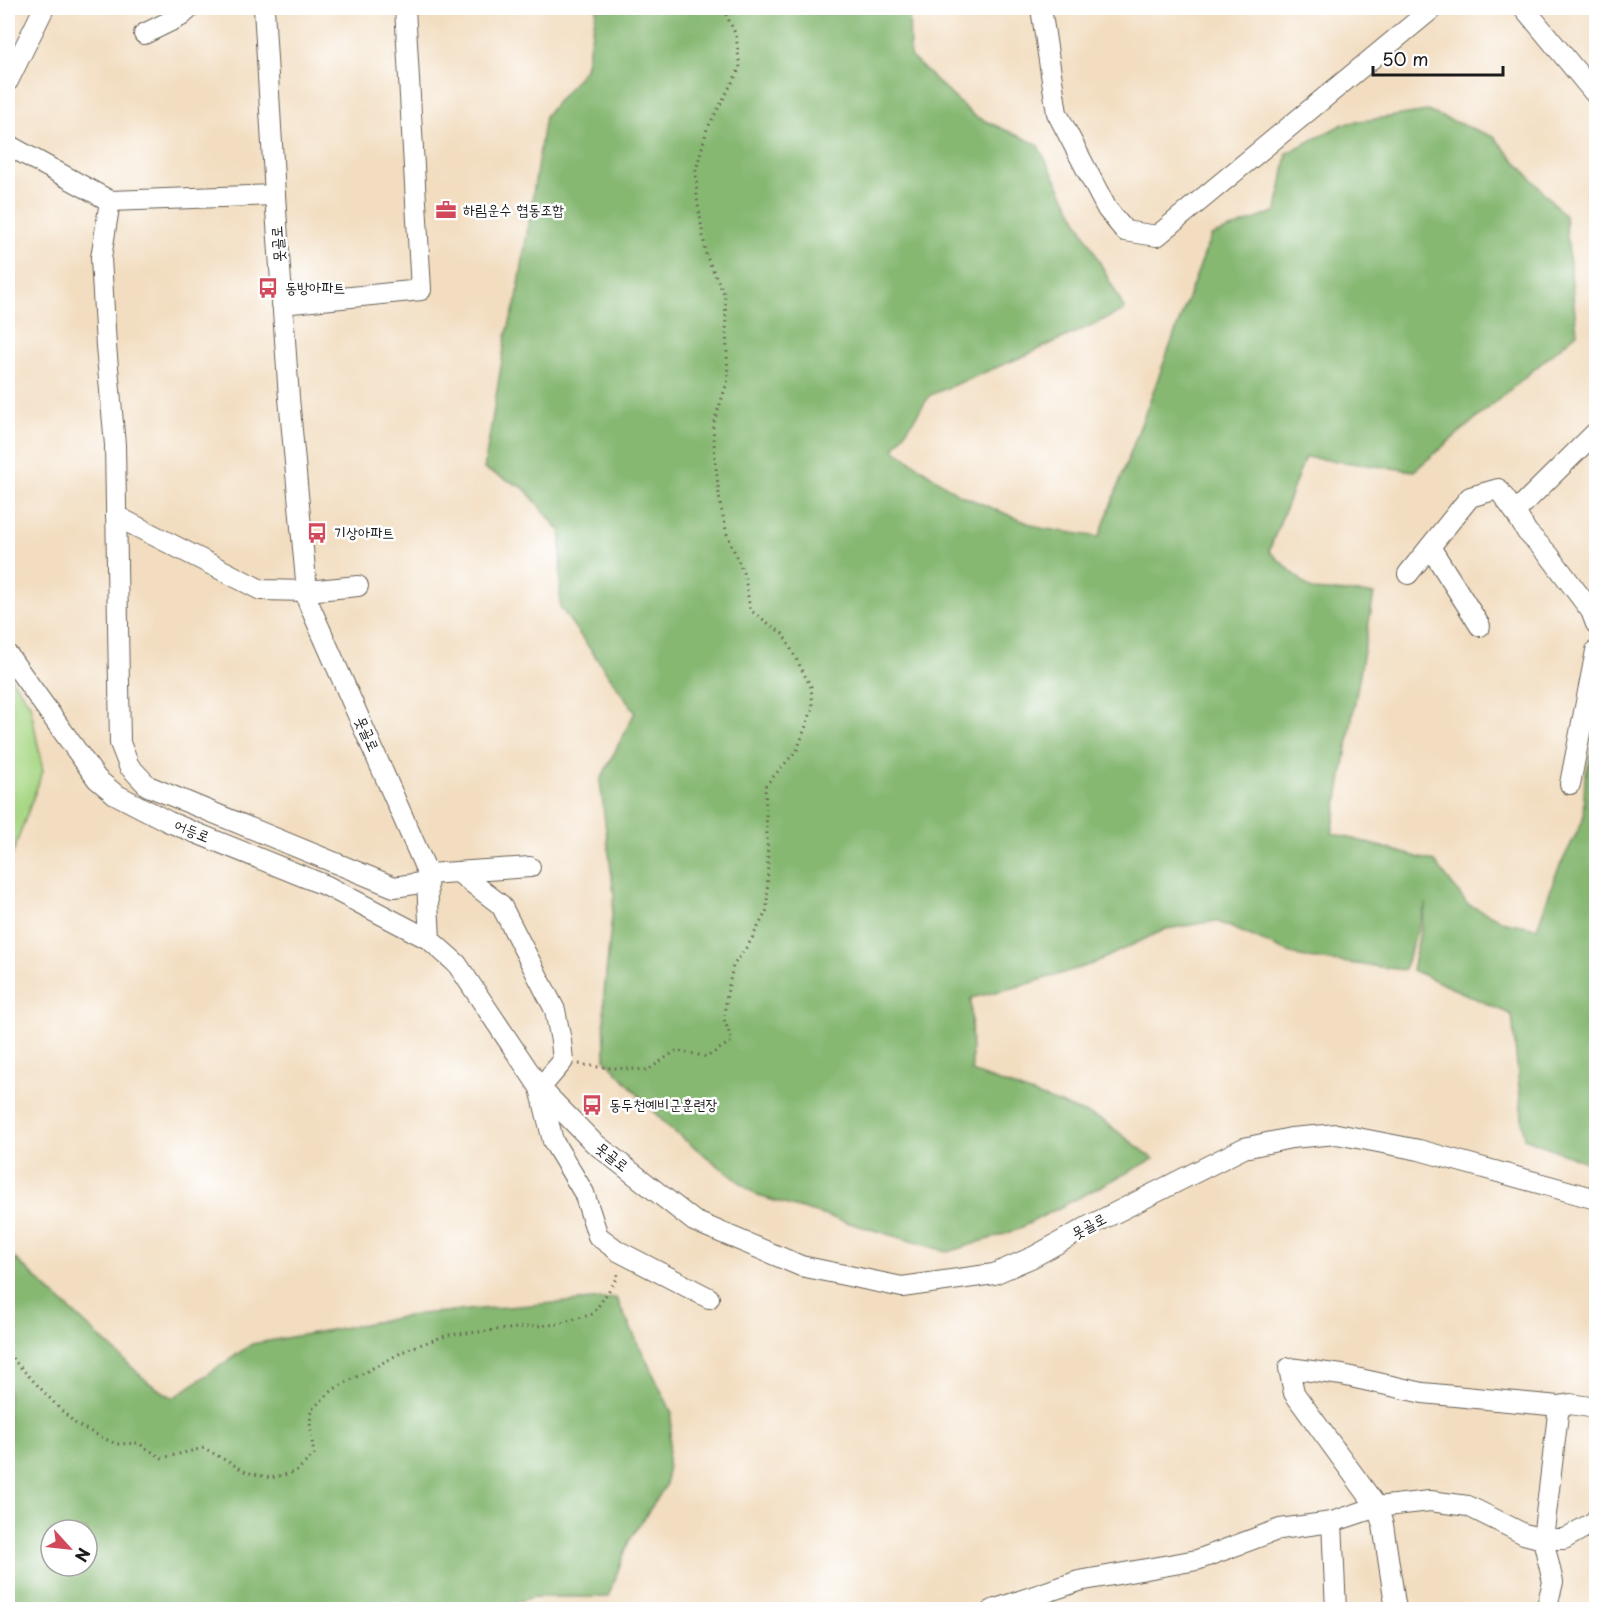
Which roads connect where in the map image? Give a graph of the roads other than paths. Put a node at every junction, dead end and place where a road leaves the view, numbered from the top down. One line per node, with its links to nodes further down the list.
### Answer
1 (44, 8): 9 (street)
2 (190, 8): 8 (street)
3 (264, 8): 12 (street, 못골로)
4 (405, 8): 14 (street)
5 (1041, 8): 6 (street)
6 (1433, 8)
7 (1524, 8): 10 (street)
8 (144, 34)
9 (8, 81)
10 (1596, 95)
11 (8, 146): 13 (street)
12 (275, 195): 13 (street); 14 (street, 못골로)
13 (110, 201): 17 (street)
14 (282, 304): 21 (street, 못골로)
15 (1596, 432): 16 (street)
16 (1515, 512): 18 (street); 22 (street)
17 (117, 516): 21 (street); 30 (street)
18 (1430, 547): 19 (street); 23 (street)
19 (1408, 574)
20 (358, 586): 21 (street)
21 (307, 591): 30 (street, 못골로)
22 (1596, 624)
23 (1480, 626)
24 (1596, 651): 26 (street)
25 (8, 655): 31 (street, 어등로)
26 (1591, 704): 27 (street)
27 (1570, 784)
28 (530, 867): 29 (street)
29 (458, 872): 30 (street); 32 (street)
30 (428, 878): 31 (street, 못골로)
31 (430, 940): 32 (street, 못골로)
32 (540, 1088): 33 (street, 못골로); 34 (street)
33 (1596, 1199)
34 (708, 1298)
35 (1559, 1406): 36 (street); 37 (street); 40 (street)
36 (1596, 1408)
37 (1377, 1508): 39 (street); 40 (street); 43 (street)
38 (1596, 1519): 40 (street)
39 (1332, 1522): 41 (street); 42 (street)
40 (1543, 1539): 44 (street)
41 (993, 1610)
42 (1336, 1610)
43 (1396, 1610)
44 (1546, 1610)

